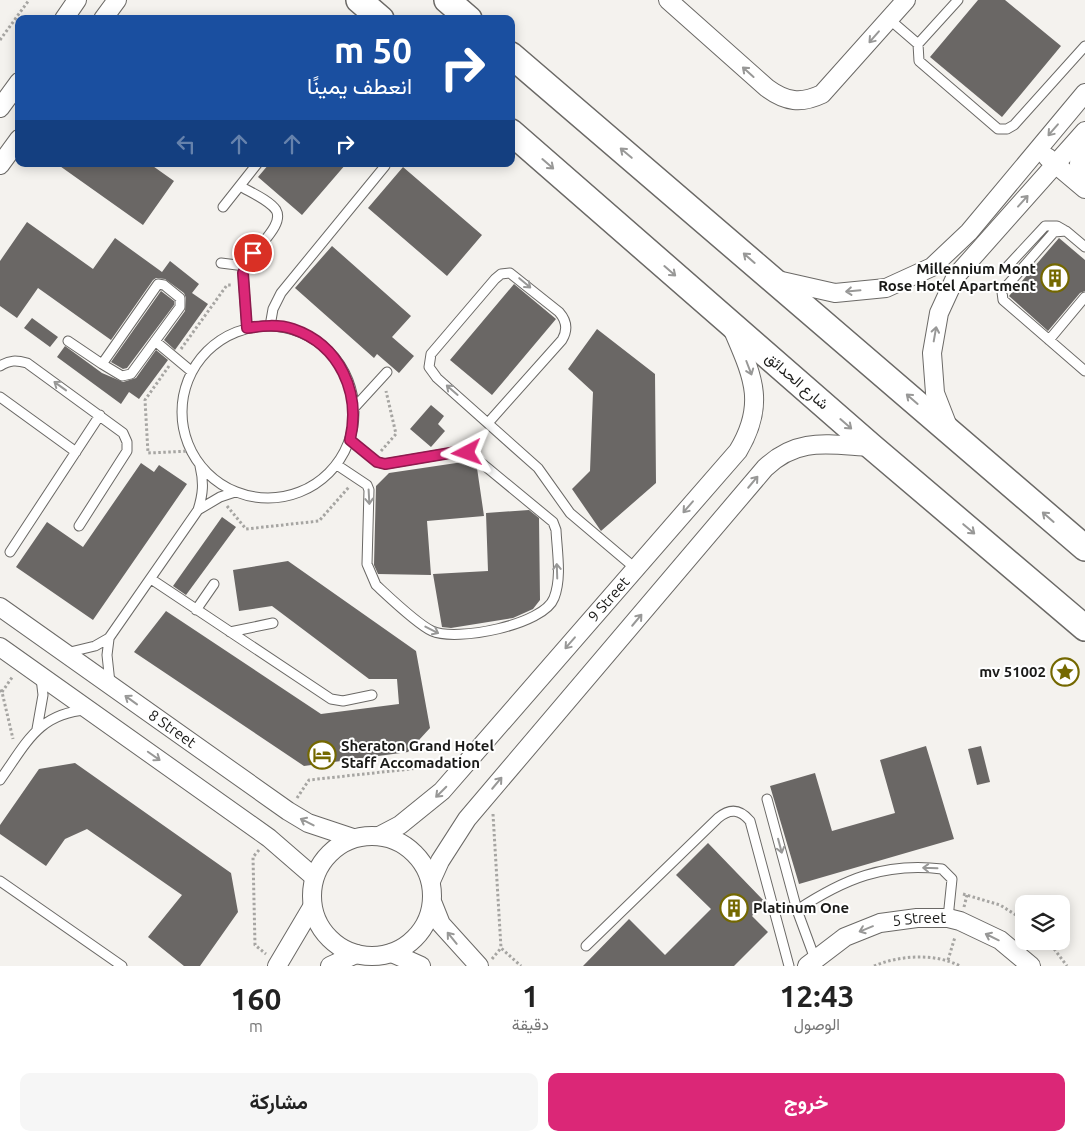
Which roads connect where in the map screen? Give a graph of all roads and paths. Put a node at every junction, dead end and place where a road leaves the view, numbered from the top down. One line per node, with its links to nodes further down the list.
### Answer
1 (29, 0): 9 (path)
2 (78, 0): 10 (street)
3 (116, 0): 11 (street)
4 (360, 0): 12 (street)
5 (447, 0): 13 (street)
6 (668, 0): 15 (street, one-way to 6)
7 (906, 0): 15 (street)
8 (958, 0): 17 (lane)
9 (18, 15)
10 (67, 15)
11 (106, 15)
12 (377, 15)
13 (464, 15)
14 (15, 19): 16 (path)
15 (890, 19): 17 (lane)
16 (0, 40)
17 (918, 44): 18 (lane)
18 (1085, 46)
19 (515, 58): 40 (street, one-way to 19)
20 (15, 87): 22 (street)
21 (1085, 93): 26 (street, one-way to 26)
22 (0, 108)
23 (1083, 134): 27 (street); 31 (street)
24 (515, 135): 42 (street, شارع الحدائق, one-way to 42)
25 (15, 145): 28 (street)
26 (1038, 148): 27 (street); 40 (street, one-way to 40)
27 (1056, 164): 33 (street); 57 (street, one-way to 27)
28 (0, 166)
29 (255, 167): 32 (lane)
30 (384, 167): 43 (lane)
31 (1085, 182)
32 (240, 186): 34 (lane); 38 (lane)
33 (1085, 189)
34 (223, 208)
35 (1066, 231): 36 (lane); 39 (lane); 45 (lane)
36 (1085, 247)
37 (221, 263): 38 (lane)
38 (245, 266): 44 (lane)
39 (1006, 268)
40 (773, 279): 57 (street, one-way to 40)
41 (1085, 297): 45 (lane)
42 (730, 323): 59 (street, شارع الحدائق, one-way to 59); 71 (street, 9 Street, one-way to 71)
43 (270, 326): 44 (lane); 54 (lane)
44 (247, 328): 50 (lane)
45 (1049, 340): 51 (lane)
46 (68, 341): 48 (lane)
47 (155, 341): 48 (lane); 48 (lane); 50 (lane)
48 (102, 364)
49 (0, 366): 55 (lane, one-way to 49)
50 (191, 371): 63 (lane)
51 (1085, 372)
52 (385, 374): 54 (lane); 61 (path)
53 (0, 396): 60 (lane)
54 (354, 408): 58 (lane)
55 (100, 415): 60 (lane); 68 (lane)
56 (488, 423): 56 (lane, one-way to 56); 71 (lane)
57 (950, 432): 69 (street, one-way to 57)
58 (350, 440): 61 (lane); 62 (lane)
59 (872, 447): 77 (street, شارع الحدائق, one-way to 77); 95 (street, one-way to 59)
60 (76, 452): 70 (lane)
61 (373, 459): 64 (lane, one-way to 61)
62 (337, 464): 64 (lane); 65 (lane)
63 (199, 465): 65 (lane); 67 (lane)
64 (357, 478): 66 (path)
65 (235, 492): 66 (lane)
66 (220, 497): 67 (lane)
67 (198, 510): 72 (lane)
68 (79, 526)
69 (1085, 548)
70 (10, 552)
71 (635, 568): 91 (street, 9 Street, one-way to 91)
72 (151, 579): 75 (lane); 79 (lane)
73 (214, 584): 75 (lane)
74 (0, 607): 81 (street, 8 Street)
75 (196, 610): 78 (lane)
76 (273, 623): 78 (lane)
77 (1085, 628)
78 (230, 632): 85 (lane)
79 (109, 639): 81 (lane); 83 (lane)
80 (0, 647): 82 (street)
81 (66, 653): 83 (street, 8 Street)
82 (42, 678): 86 (street); 87 (lane)
83 (111, 685): 92 (street, 8 Street, one-way to 83)
84 (0, 690): 88 (path)
85 (372, 695)
86 (87, 710): 87 (lane); 93 (street, one-way to 93)
87 (37, 729): 89 (lane)
88 (14, 743)
89 (0, 780)
90 (767, 799): 99 (lane, one-way to 99)
91 (379, 836): 92 (street); 95 (street)
92 (353, 838): 93 (street)
93 (314, 877): 98 (street)
94 (0, 881): 107 (lane)
95 (431, 881): 97 (street)
96 (951, 891): 99 (lane, one-way to 99); 100 (path); 101 (lane)
97 (433, 904): 105 (street); 111 (street, one-way to 97)
98 (312, 907): 104 (street); 108 (street)
99 (797, 910): 106 (lane)
100 (1015, 915)
101 (948, 918): 106 (street, 5 Street, one-way to 106); 115 (street, 5 Street, one-way to 101)
102 (586, 946): 112 (lane)
103 (1055, 950): 116 (path)
104 (356, 954): 105 (street); 109 (street)
105 (392, 954): 110 (street)
106 (811, 963)
107 (122, 966)
108 (277, 966)
109 (330, 966)
110 (422, 966)
111 (479, 966)
112 (789, 966)
113 (874, 966): 114 (path)
114 (960, 966)
115 (1031, 966)
116 (1067, 966)

